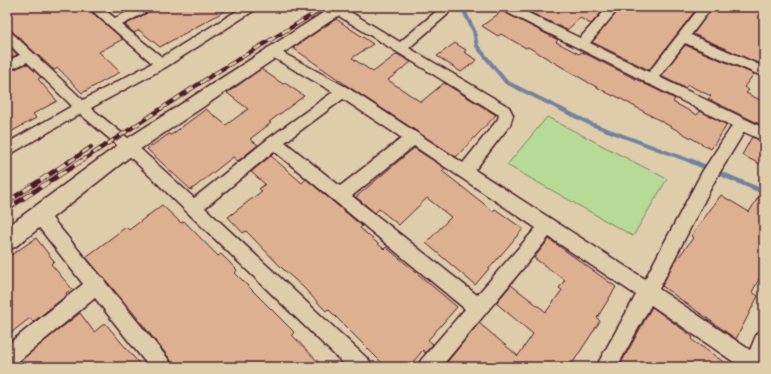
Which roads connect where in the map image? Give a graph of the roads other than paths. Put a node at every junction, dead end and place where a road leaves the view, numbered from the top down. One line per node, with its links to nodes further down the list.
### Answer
1 (94, 7): 10 (street)
2 (146, 7): 10 (street)
3 (251, 7): 17 (street)
4 (506, 7): 13 (street)
5 (597, 7): 8 (street)
6 (706, 7): 12 (street)
7 (340, 8): 14 (street); 15 (street)
8 (612, 10): 13 (street)
9 (443, 12): 14 (street)
10 (114, 24): 17 (street)
11 (7, 35): 16 (street)
12 (684, 36): 19 (street); 20 (street)
13 (581, 45): 20 (street)
14 (401, 48): 29 (street)
15 (272, 52): 21 (street); 27 (street)
16 (28, 56): 18 (street); 22 (street)
17 (161, 64): 22 (street)
18 (7, 66)
19 (764, 72)
20 (650, 80): 23 (street)
21 (343, 92): 25 (street); 26 (street)
22 (81, 107): 27 (street); 28 (street)
23 (741, 124): 24 (street); 36 (street)
24 (764, 135)
25 (413, 138): 29 (street); 30 (street)
26 (274, 142): 30 (street); 31 (street)
27 (129, 147): 31 (street); 32 (street)
28 (7, 150)
29 (465, 172): 33 (street)
30 (340, 196): 37 (street)
31 (193, 208): 42 (street)
32 (40, 216): 34 (street); 35 (street)
33 (548, 226): 36 (street); 37 (street)
34 (7, 240)
35 (97, 284): 39 (street); 41 (street)
36 (648, 292): 40 (street); 44 (street)
37 (479, 308): 43 (street)
38 (764, 340): 40 (street)
39 (7, 358)
40 (756, 366)
41 (162, 367)
42 (362, 367)
43 (428, 367)
44 (606, 367)

